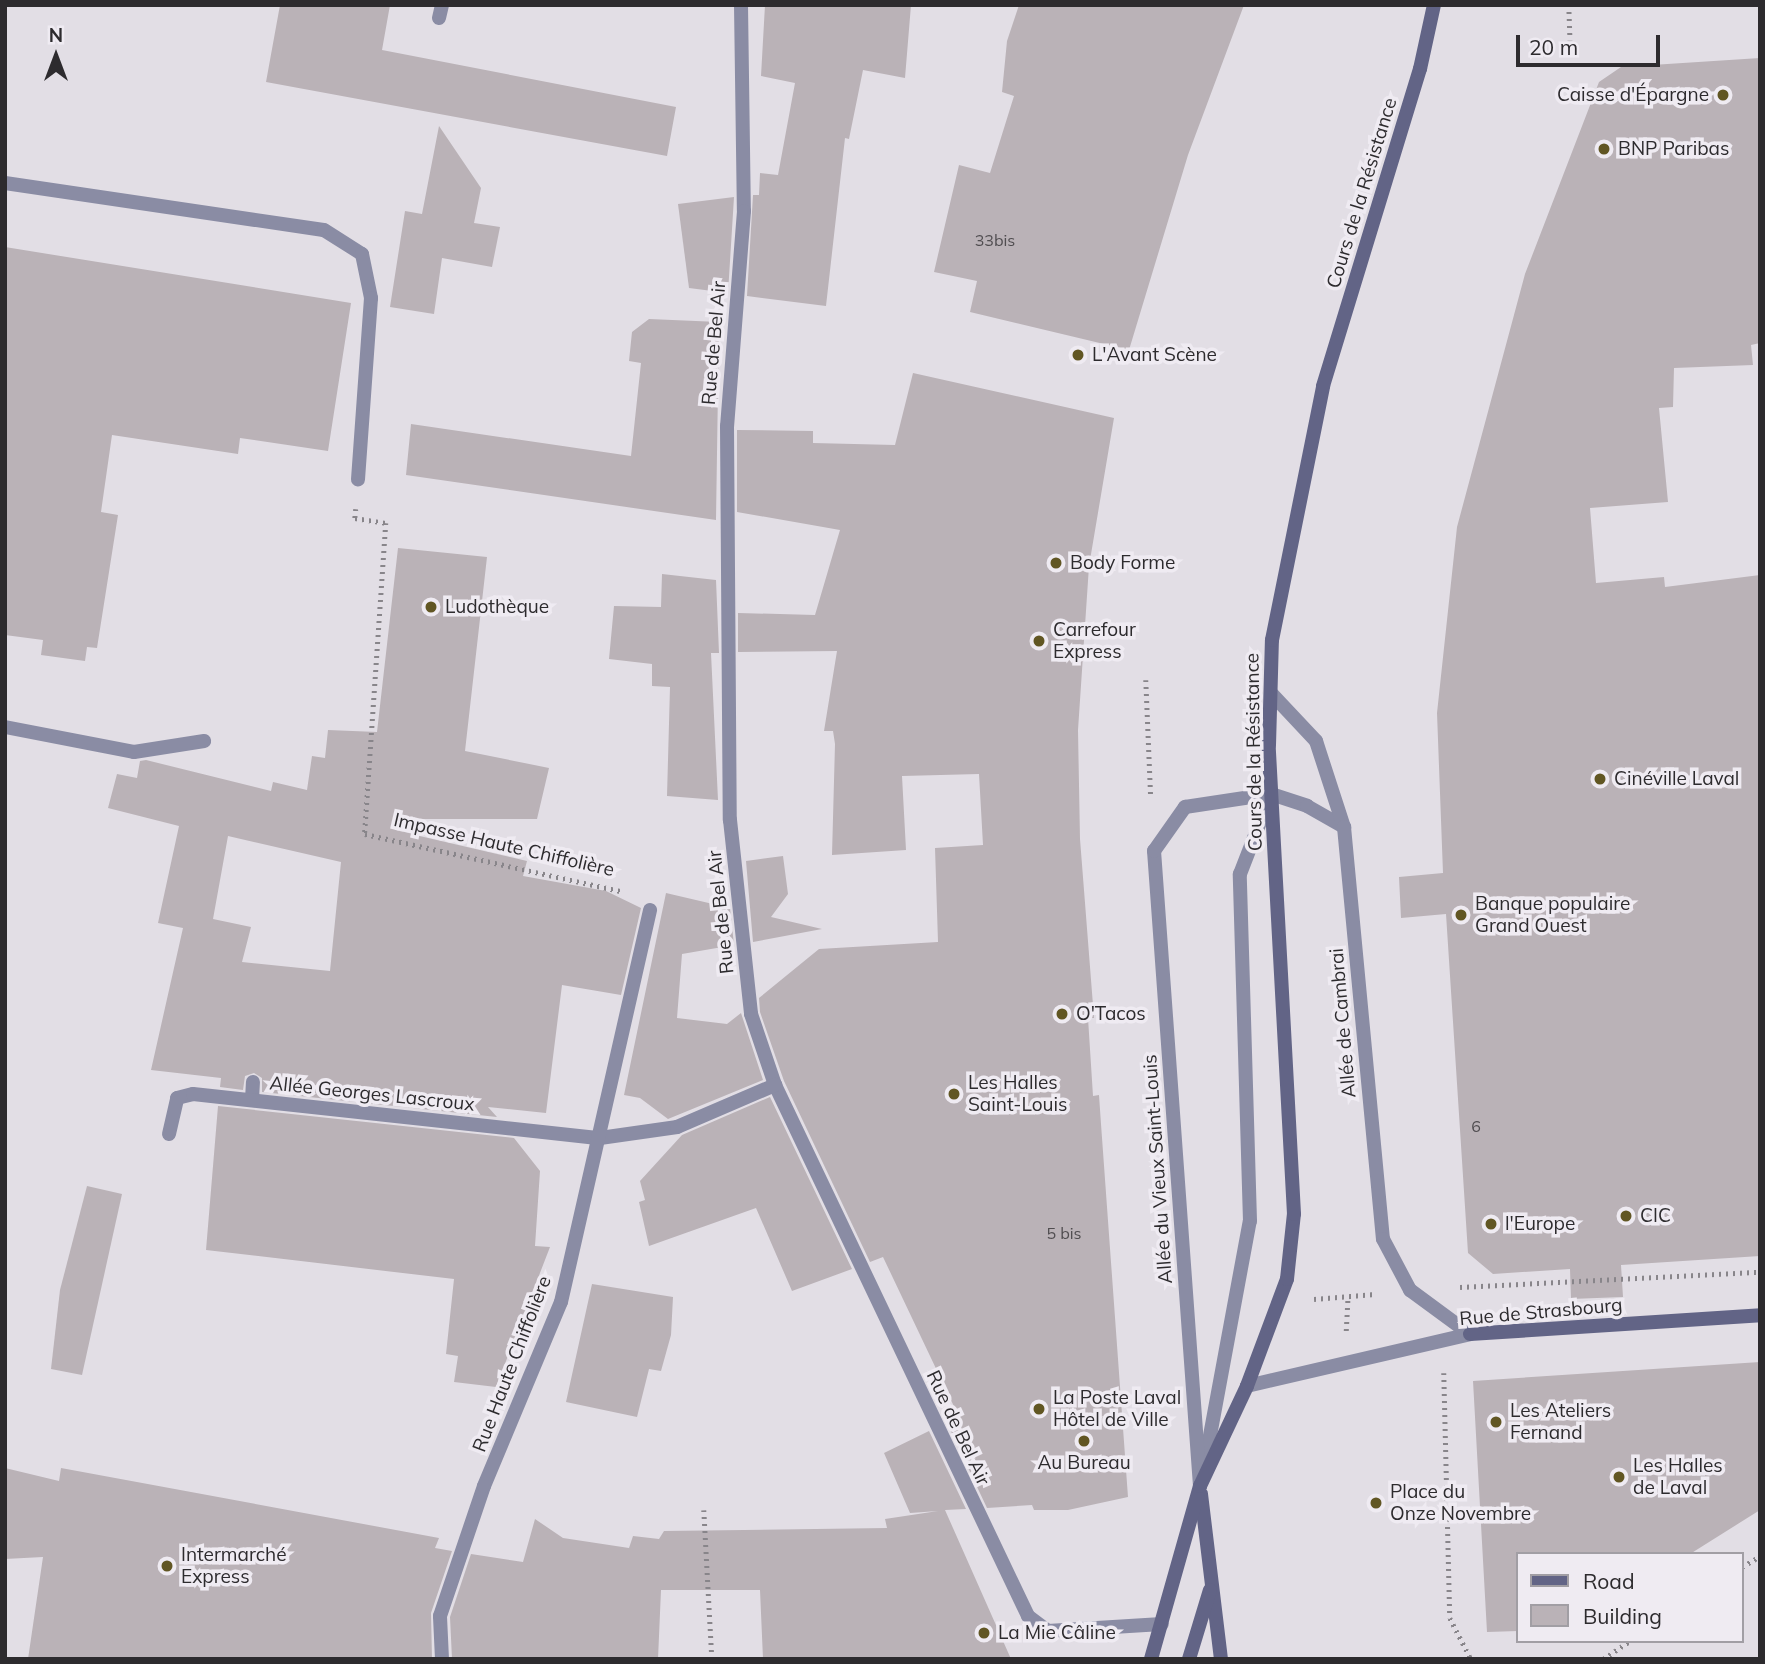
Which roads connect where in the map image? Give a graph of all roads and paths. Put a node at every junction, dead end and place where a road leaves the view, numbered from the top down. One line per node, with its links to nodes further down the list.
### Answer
1 (741, 5): 16 (street, Rue de Bel Air)
2 (1434, 5): 8 (main road, Cours de la Résistance)
3 (1569, 5): 4 (path)
4 (1570, 40)
5 (5, 183): 6 (street)
6 (358, 480): 14 (path, Impasse Haute Chiffolière)
7 (1146, 680): 13 (path)
8 (1271, 693): 11 (main road, Cours de la Résistance); 12 (street, Allée de Cambrai)
9 (5, 727): 10 (street)
10 (204, 741)
11 (1271, 794): 12 (street); 13 (street); 25 (main road, Cours de la Résistance); 26 (street)
12 (1343, 827): 21 (street, Allée de Cambrai)
13 (1154, 850): 26 (street, Allée du Vieux Saint-Louis)
14 (650, 910): 19 (street)
15 (253, 1082): 17 (street)
16 (775, 1085): 19 (street); 31 (street, Rue de Bel Air)
17 (252, 1100): 18 (street, Allée Georges Lascroux); 19 (street, Allée Georges Lascroux)
18 (169, 1134)
19 (600, 1138): 33 (street, Rue Haute Chiffolière)
20 (1760, 1272): 21 (path)
21 (1410, 1290): 23 (street, Allée de Cambrai)
22 (1760, 1315): 23 (main road, Rue de Strasbourg)
23 (1470, 1334): 25 (street, Rue de Strasbourg)
24 (1443, 1362): 38 (path)
25 (1247, 1385): 26 (main road, Cours de la Résistance)
26 (1200, 1486): 30 (main road); 31 (main road, Cours de la Résistance)
27 (704, 1510): 34 (path)
28 (1760, 1556): 29 (path)
29 (1744, 1566)
30 (1212, 1581): 36 (main road); 37 (main road)
31 (1162, 1624): 35 (main road, Cours de la Résistance)
32 (1627, 1643): 39 (path)
33 (442, 1659)
34 (712, 1659)
35 (1151, 1659)
36 (1189, 1659)
37 (1221, 1659)
38 (1471, 1659)
39 (1603, 1659)

